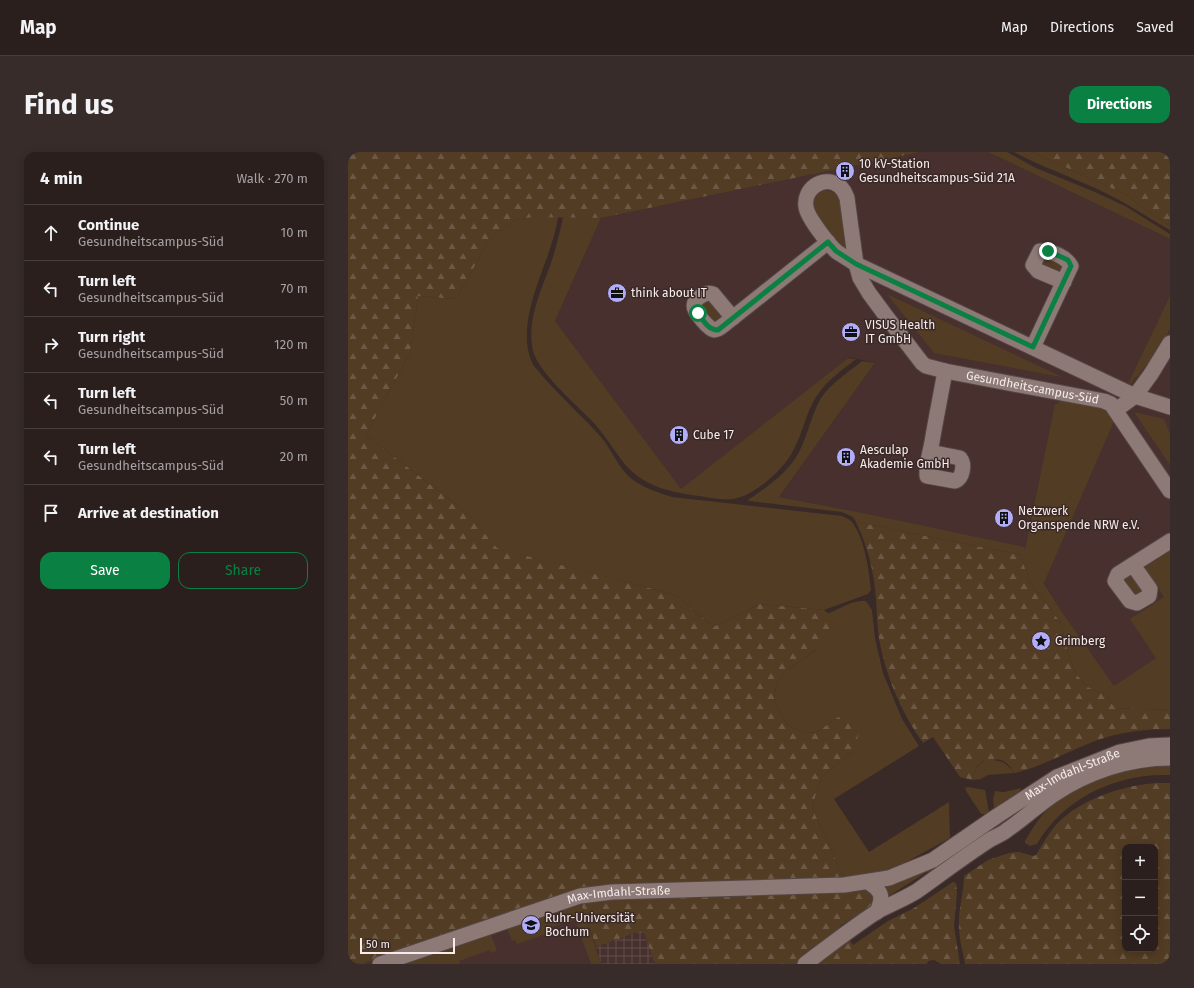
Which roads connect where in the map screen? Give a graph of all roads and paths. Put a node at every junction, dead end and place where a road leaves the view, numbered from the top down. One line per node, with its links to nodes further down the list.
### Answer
1 (828, 242): 2 (street, Gesundheitscampus-Süd); 2 (street, Gesundheitscampus-Süd); 4 (street)
2 (856, 264): 6 (street, Gesundheitscampus-Süd); 7 (street, Gesundheitscampus-Süd)
3 (1064, 282): 6 (street)
4 (733, 318)
5 (1170, 343): 8 (street)
6 (1033, 347): 8 (street, Gesundheitscampus-Süd)
7 (945, 371): 10 (street, Gesundheitscampus-Süd); 11 (street)
8 (1135, 396): 9 (street, Gesundheitscampus-Süd); 10 (street)
9 (1170, 407)
10 (1116, 410): 12 (street, Gesundheitscampus-Süd)
11 (930, 452)
12 (1170, 492)
13 (1170, 541): 14 (street)
14 (1132, 565)
15 (1170, 745): 17 (street, Max-Imdahl-Straße)
16 (1170, 758): 18 (street, Max-Imdahl-Straße)
17 (983, 826): 18 (street); 19 (street, Max-Imdahl-Straße)
18 (992, 838): 20 (street, Max-Imdahl-Straße)
19 (868, 882): 20 (street); 21 (street, Max-Imdahl-Straße)
20 (877, 912): 22 (street, Max-Imdahl-Straße)
21 (380, 964)
22 (805, 964)

